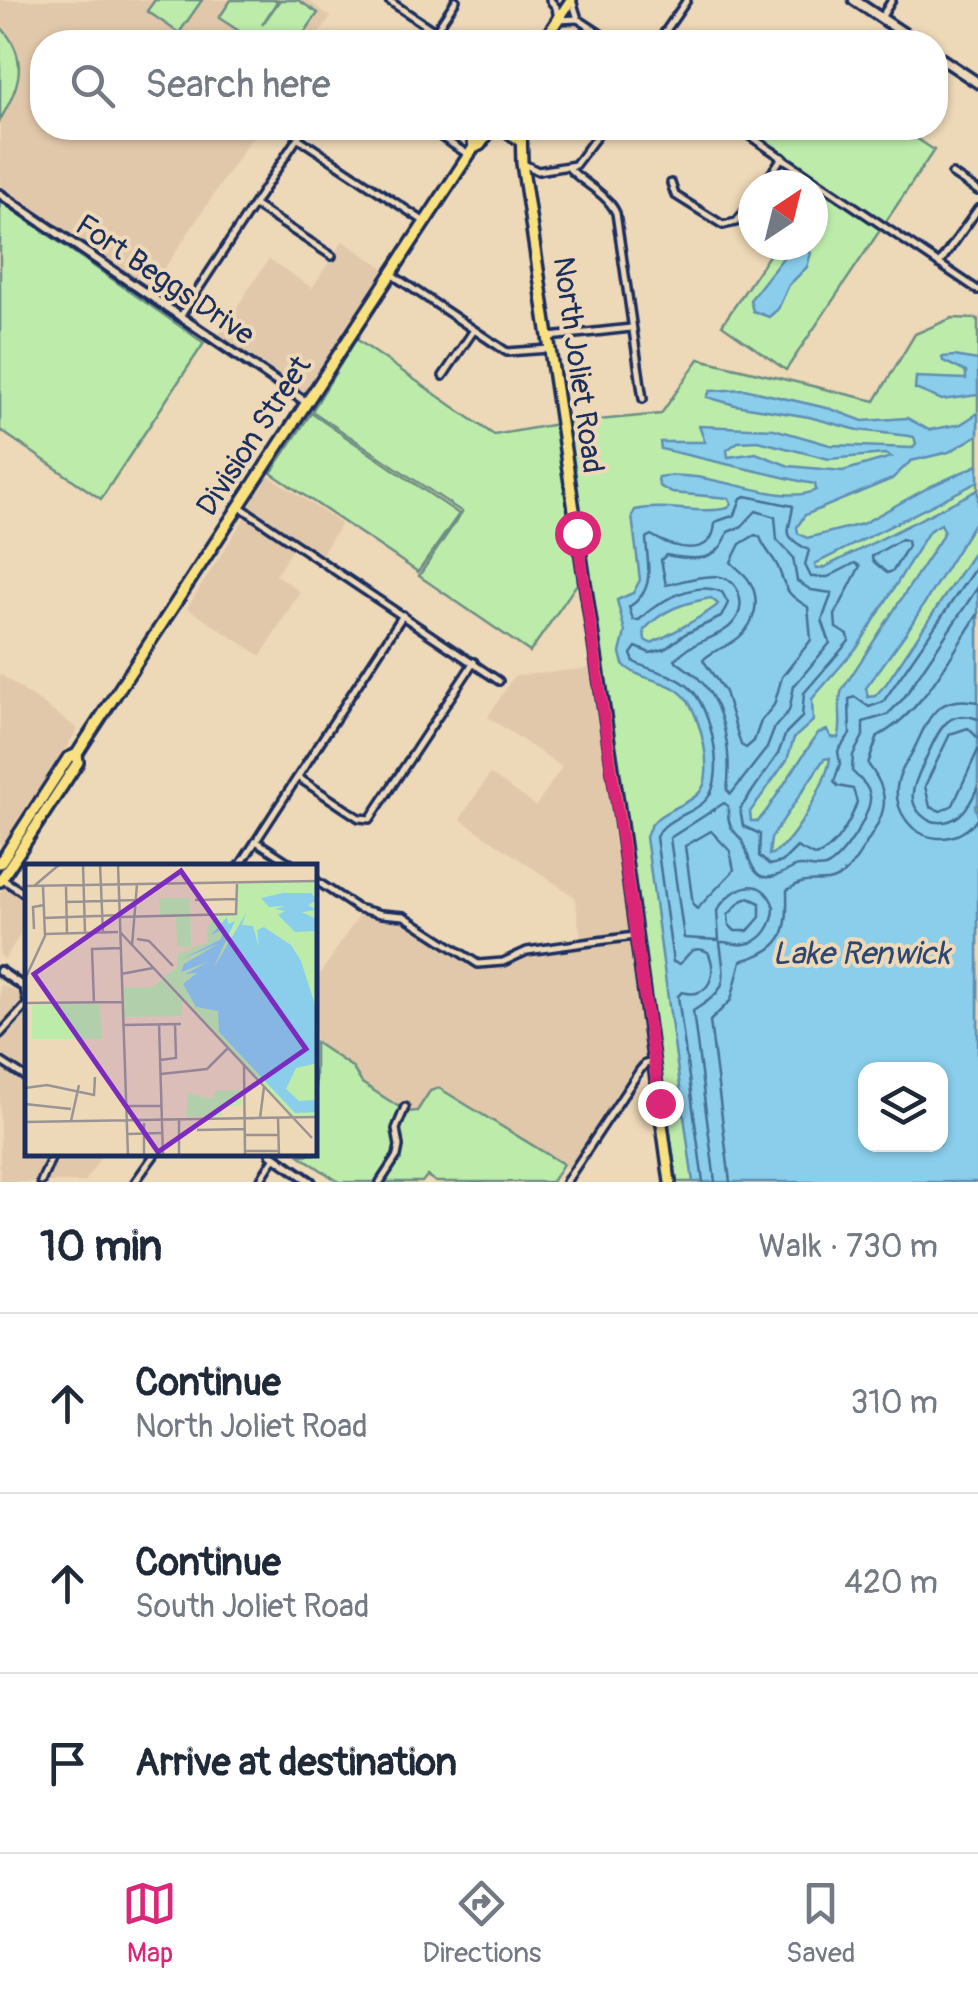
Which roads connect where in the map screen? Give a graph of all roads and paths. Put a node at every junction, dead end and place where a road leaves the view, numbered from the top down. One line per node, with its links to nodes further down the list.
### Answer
1 (388, 0): 10 (street)
2 (456, 0): 11 (street)
3 (571, 0): 8 (street); 9 (main road); 9 (street)
4 (688, 0): 14 (street)
5 (854, 0): 7 (main road)
6 (892, 0): 7 (street)
7 (881, 18): 15 (main road)
8 (578, 19): 9 (street); 13 (street)
9 (558, 20): 12 (main road)
10 (432, 30)
11 (436, 30)
12 (552, 30)
13 (595, 30)
14 (667, 30)
15 (900, 30)
16 (948, 63): 17 (main road)
17 (978, 83)
18 (297, 140): 37 (street)
19 (301, 140): 40 (street)
20 (450, 140): 26 (street)
21 (474, 140): 26 (main road, Division Street)
22 (484, 140): 26 (main road, Division Street)
23 (518, 140): 28 (main road, North Joliet Road)
24 (594, 140): 29 (street)
25 (756, 140): 27 (street)
26 (471, 151): 40 (main road, Division Street)
27 (782, 157): 30 (street); 42 (street)
28 (522, 164): 31 (street); 33 (main road, North Joliet Road)
29 (568, 167): 31 (street); 46 (street)
30 (774, 170)
31 (538, 171): 33 (street)
32 (952, 174): 35 (street)
33 (526, 183): 48 (main road, North Joliet Road)
34 (671, 183): 39 (street)
35 (978, 192)
36 (0, 194): 45 (street, Fort Beggs Drive)
37 (254, 205): 41 (street); 45 (street)
38 (978, 209): 42 (street)
39 (738, 220)
40 (425, 222): 43 (main road, Division Street)
41 (332, 256)
42 (940, 264): 44 (street)
43 (391, 274): 47 (street); 52 (main road, Division Street)
44 (978, 290)
45 (180, 317): 52 (street, Fort Beggs Drive)
46 (632, 328): 48 (street); 51 (street)
47 (474, 330): 49 (street); 50 (street)
48 (549, 337): 49 (main road, North Joliet Road)
49 (551, 348): 66 (main road, North Joliet Road)
50 (442, 376)
51 (643, 398)
52 (306, 402): 53 (main road, Division Street)
53 (239, 506): 54 (street); 57 (main road, Division Street)
54 (403, 616): 55 (street); 58 (street)
55 (474, 662): 56 (street); 58 (street)
56 (499, 680)
57 (77, 754): 60 (main road, Division Street); 63 (main road, Division Street)
58 (298, 777): 59 (street)
59 (256, 841): 61 (street); 62 (street)
60 (0, 863)
61 (241, 864)
62 (291, 864)
63 (1, 879): 65 (street)
64 (318, 882): 66 (street)
65 (25, 894)
66 (636, 936): 72 (main road, North Joliet Road)
67 (0, 971): 68 (street)
68 (25, 988)
69 (25, 1007): 70 (street)
70 (0, 1034)
71 (0, 1060): 73 (street)
72 (654, 1062): 84 (street); 85 (main road, North Joliet Road)
73 (25, 1077)
74 (405, 1106): 83 (street)
75 (51, 1157): 79 (street)
76 (154, 1157): 80 (street)
77 (272, 1157): 81 (street)
78 (274, 1157): 82 (street)
79 (41, 1182)
80 (135, 1182)
81 (259, 1182)
82 (312, 1182)
83 (380, 1182)
84 (566, 1182)
85 (670, 1182)

